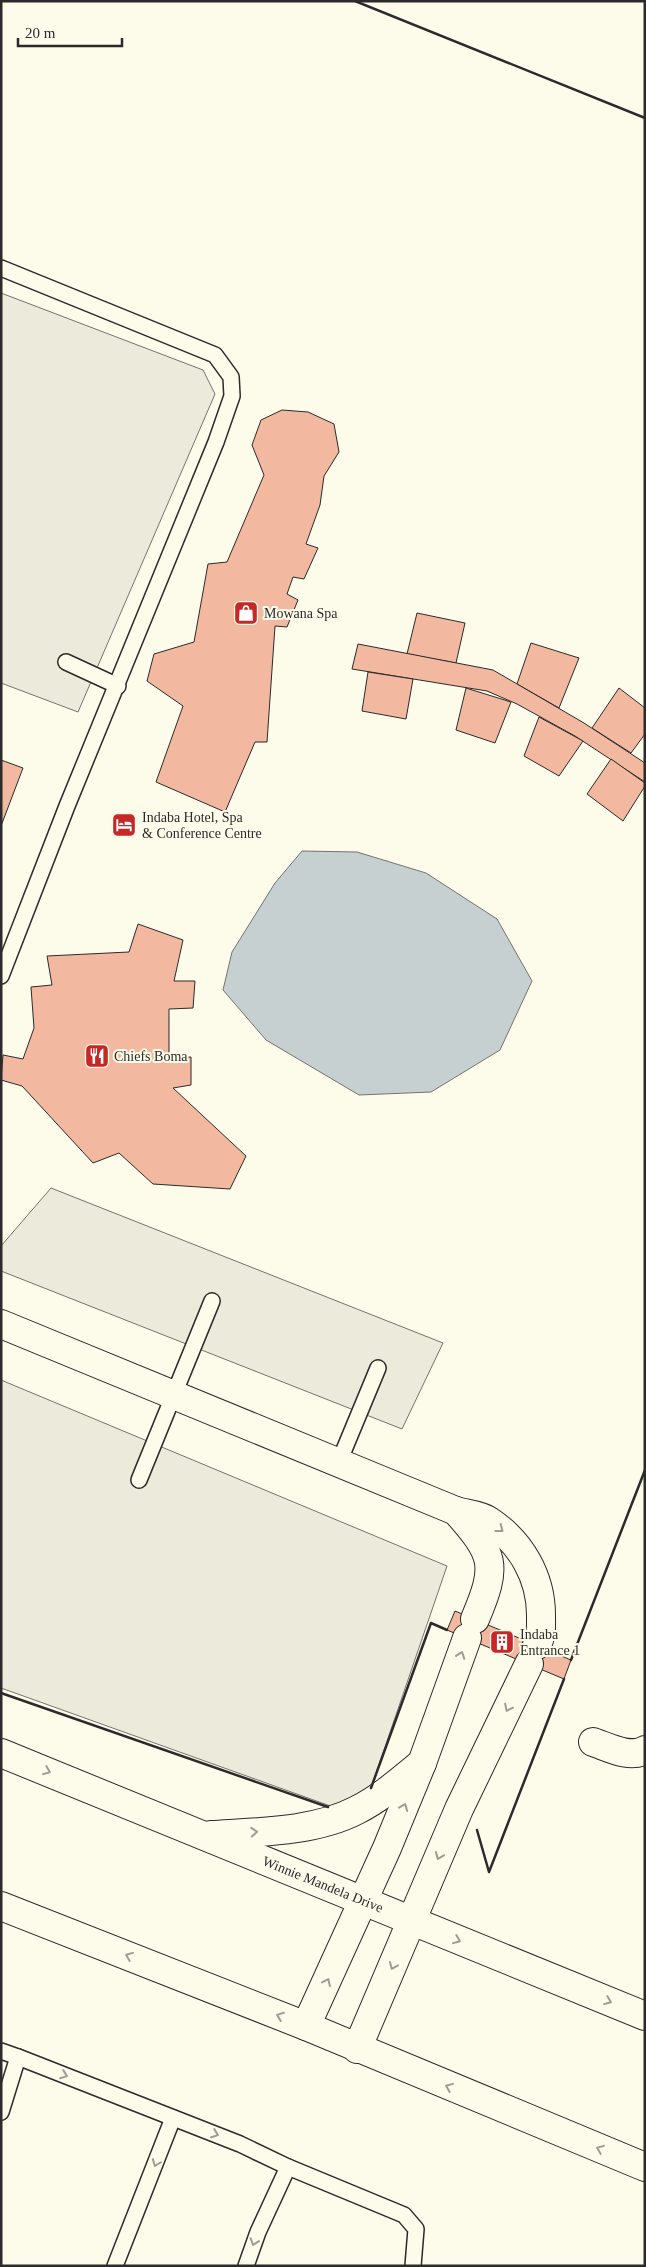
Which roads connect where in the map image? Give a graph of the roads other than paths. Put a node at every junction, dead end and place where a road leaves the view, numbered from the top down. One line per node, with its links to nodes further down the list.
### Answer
1 (1, 268): 3 (lane)
2 (66, 662): 3 (lane)
3 (118, 686): 4 (lane)
4 (1, 976)
5 (212, 1301): 8 (lane)
6 (1, 1324): 8 (street)
7 (378, 1368): 9 (lane)
8 (174, 1394): 9 (street); 10 (lane)
9 (338, 1462): 11 (street)
10 (140, 1480)
11 (456, 1511): 15 (street, one-way to 11); 19 (street, one-way to 19)
12 (593, 1742): 13 (street)
13 (645, 1750)
14 (1, 1753): 16 (street, Winnie Mandela Drive, one-way to 16)
15 (422, 1763): 16 (street, one-way to 15); 17 (street, one-way to 15)
16 (205, 1836): 17 (street, Winnie Mandela Drive)
17 (365, 1901): 19 (street, Winnie Mandela Drive); 21 (street, one-way to 17)
18 (1, 1906): 21 (street, one-way to 18)
19 (412, 1921): 20 (street, Winnie Mandela Drive, one-way to 20); 22 (street, one-way to 22)
20 (645, 2016)
21 (306, 2026): 22 (street)
22 (357, 2049): 28 (street, one-way to 22)
23 (1, 2050): 24 (lane)
24 (18, 2057): 25 (lane); 26 (lane, one-way to 26)
25 (1, 2112)
26 (173, 2118): 27 (lane, one-way to 27); 29 (lane, one-way to 29)
27 (288, 2167): 30 (lane, one-way to 30); 31 (lane)
28 (645, 2167)
29 (114, 2266)
30 (246, 2266)
31 (413, 2266)

